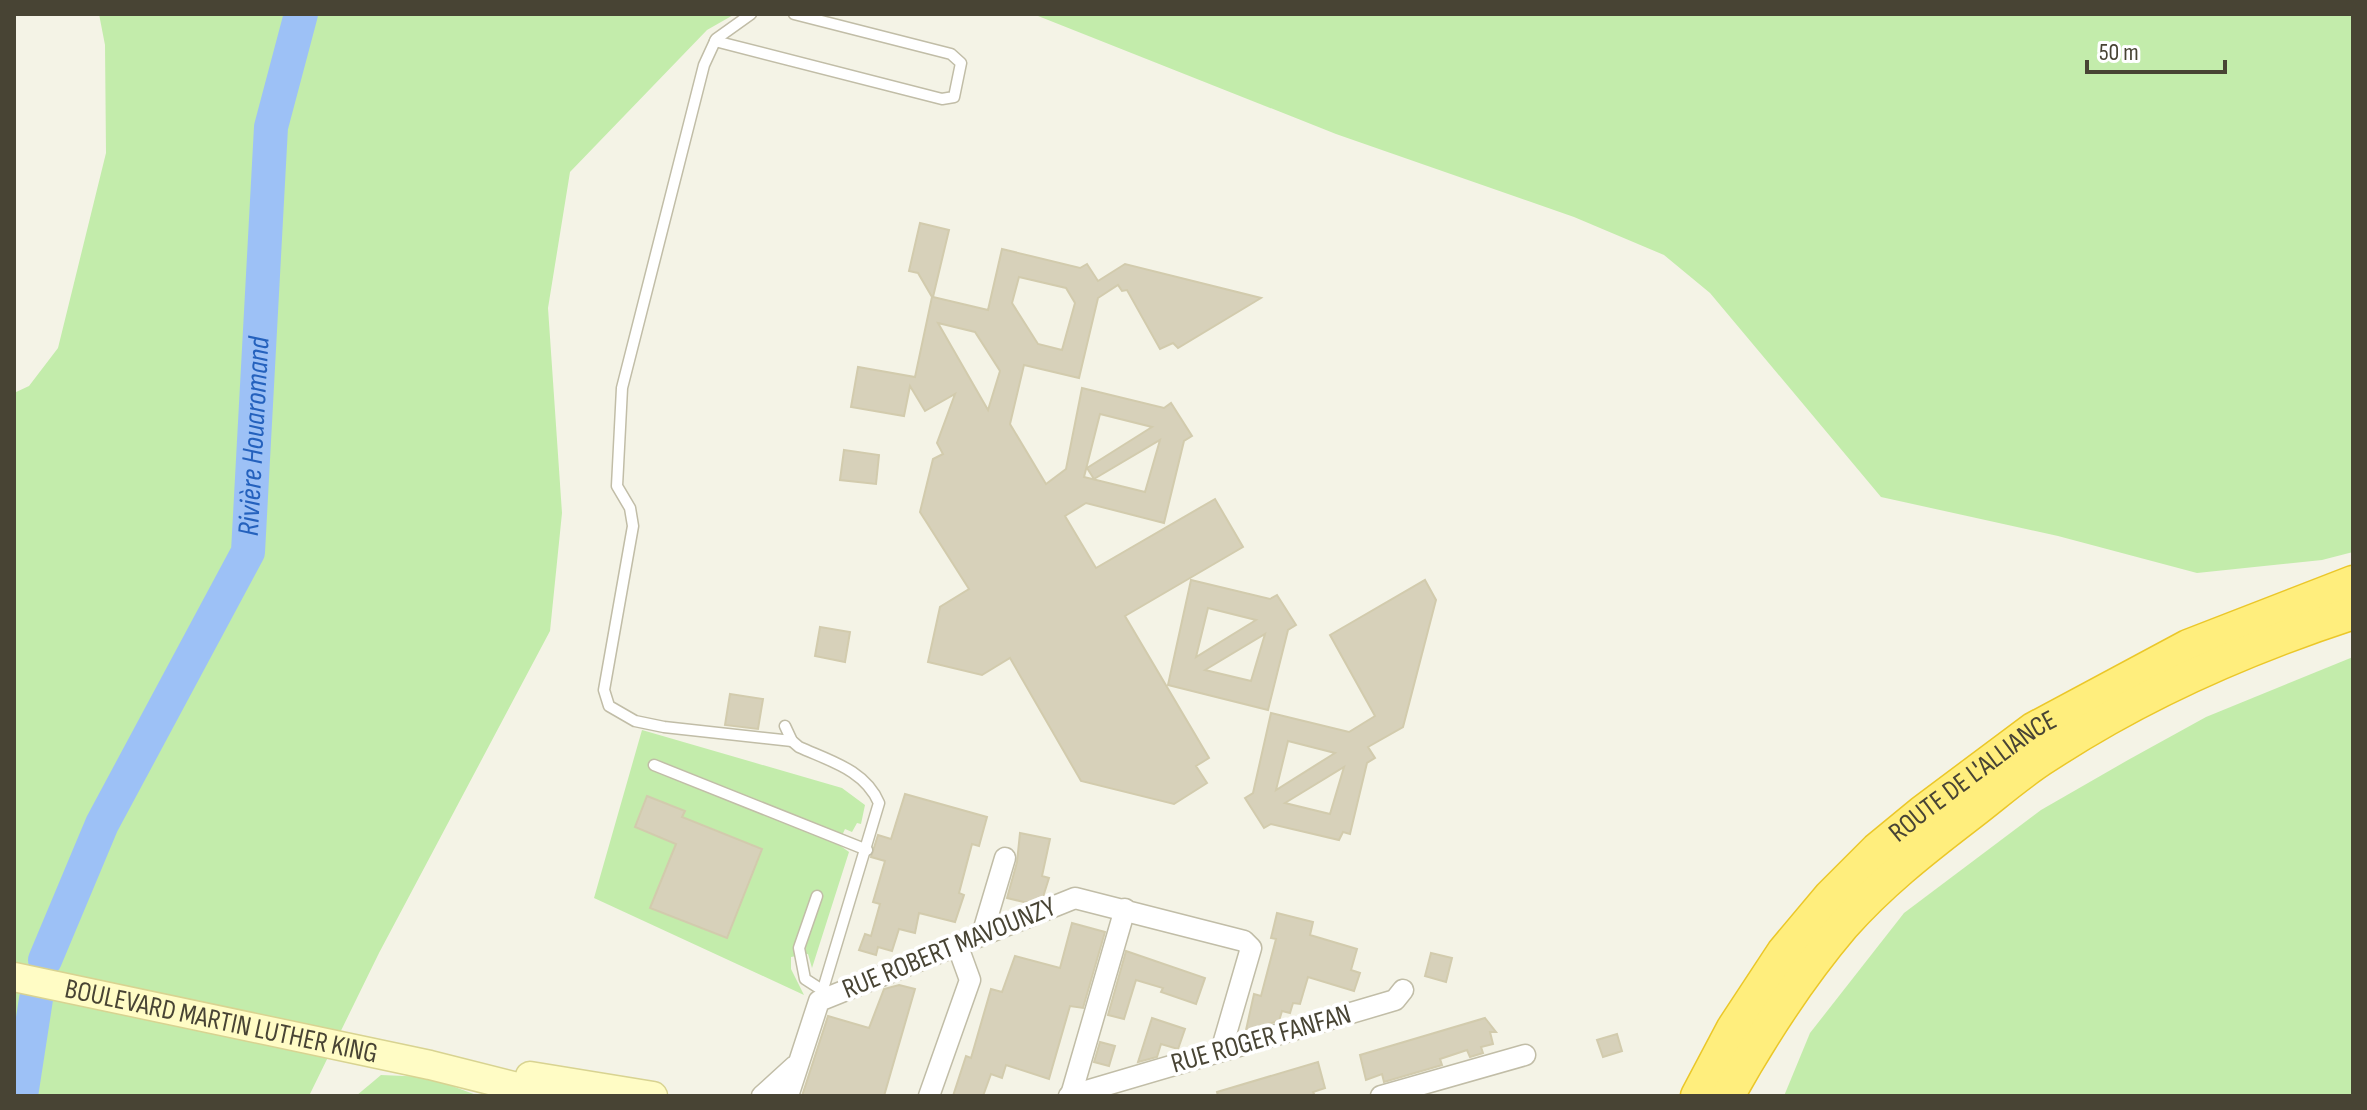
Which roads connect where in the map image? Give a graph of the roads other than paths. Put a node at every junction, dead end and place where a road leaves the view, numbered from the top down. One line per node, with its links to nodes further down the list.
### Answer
1 (751, 14): 3 (lane)
2 (794, 14): 3 (lane)
3 (715, 41): 7 (lane)
4 (2353, 582): 21 (highway, ROUTE DE L'ALLIANCE)
5 (2353, 613): 31 (highway, ROUTE DE L'ALLIANCE)
6 (785, 726): 7 (lane)
7 (792, 741): 9 (lane)
8 (654, 765): 9 (lane)
9 (867, 850): 17 (lane)
10 (1005, 858): 13 (street)
11 (817, 896): 17 (lane)
12 (1125, 909): 13 (street, RUE ROBERT MAVOUNZY); 18 (street, RUE ROBERT MAVOUNZY); 27 (street)
13 (982, 935): 14 (street, RUE ROBERT MAVOUNZY)
14 (958, 947): 17 (street, RUE ROBERT MAVOUNZY); 26 (street)
15 (14, 977): 22 (main road, BOULEVARD MARTIN LUTHER KING)
16 (1403, 990): 18 (street, RUE ROGER FANFAN)
17 (821, 995): 20 (street)
18 (1221, 1051): 27 (street, RUE ROGER FANFAN)
19 (1525, 1055): 28 (street)
20 (795, 1066): 24 (street); 25 (street)
21 (1711, 1066): 29 (highway); 30 (highway, ROUTE DE L'ALLIANCE)
22 (563, 1092): 23 (main road, BOULEVARD MARTIN LUTHER KING)
23 (653, 1096)
24 (762, 1096)
25 (788, 1096)
26 (929, 1096)
27 (1070, 1096)
28 (1381, 1096)
29 (1686, 1096)
30 (1697, 1096)
31 (1728, 1096)

